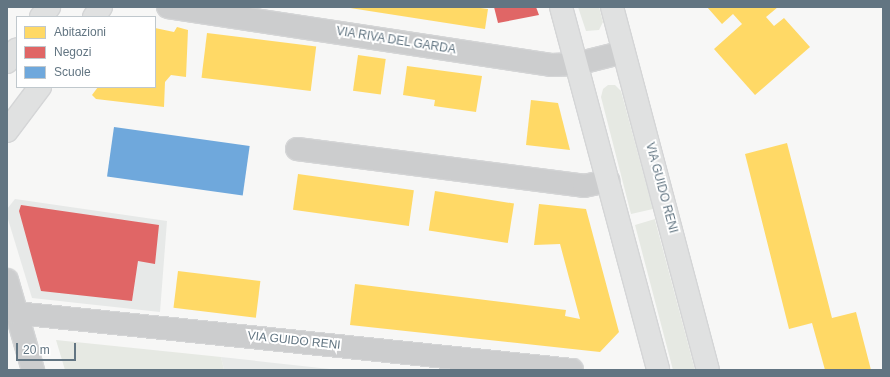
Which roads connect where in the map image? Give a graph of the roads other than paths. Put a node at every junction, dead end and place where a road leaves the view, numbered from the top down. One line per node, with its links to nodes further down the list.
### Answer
1 (49, 7): 6 (main road)
2 (101, 7): 7 (main road)
3 (168, 7): 11 (street, VIA RIVA DEL GARDA)
4 (561, 7): 11 (main road)
5 (612, 7): 9 (main road, VIA GUIDO RENI)
6 (43, 16)
7 (95, 16)
8 (16, 50): 10 (main road)
9 (624, 52): 11 (street, VIA RIVA DEL GARDA); 21 (main road, VIA GUIDO RENI)
10 (7, 62)
11 (576, 64): 15 (main road)
12 (39, 88): 13 (main road)
13 (7, 131)
14 (297, 149): 15 (street)
15 (608, 181): 20 (main road)
16 (7, 280): 17 (street)
17 (16, 313): 18 (street); 19 (street, VIA GUIDO RENI)
18 (33, 370)
19 (572, 370)
20 (658, 370)
21 (708, 370)

